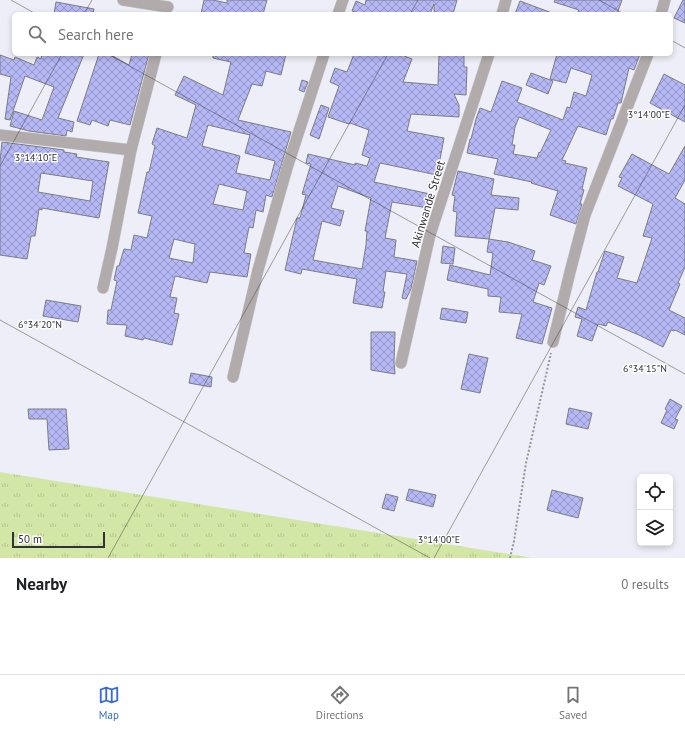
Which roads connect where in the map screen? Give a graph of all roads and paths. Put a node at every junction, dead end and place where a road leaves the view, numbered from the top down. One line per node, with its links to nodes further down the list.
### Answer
1 (123, 0): 5 (street)
2 (343, 0): 6 (street)
3 (506, 0): 7 (street)
4 (665, 0): 8 (street)
5 (168, 7)
6 (339, 12)
7 (503, 12)
8 (662, 12)
9 (155, 56): 14 (street)
10 (323, 56): 18 (street)
11 (488, 56): 17 (street, Akinwande Street)
12 (647, 56): 16 (street)
13 (0, 134): 14 (street)
14 (131, 150): 15 (street)
15 (103, 288)
16 (553, 342): 19 (path)
17 (401, 363)
18 (233, 377)
19 (510, 558)

